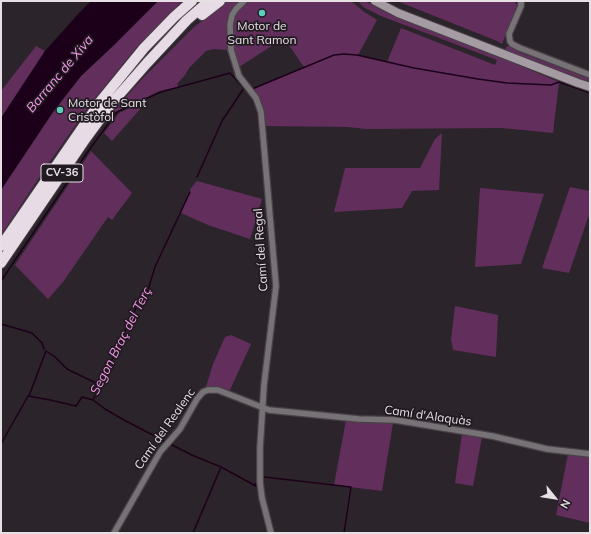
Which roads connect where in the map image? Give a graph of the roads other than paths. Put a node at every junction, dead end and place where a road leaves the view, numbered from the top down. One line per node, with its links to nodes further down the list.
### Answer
1 (187, 1): 8 (highway)
2 (192, 1): 8 (highway, CV-36)
3 (208, 1): 9 (highway, CV-36)
4 (220, 1): 9 (highway)
5 (244, 1): 14 (street, Camí del Regal)
6 (375, 1): 11 (main road)
7 (521, 1): 10 (street)
8 (174, 16): 12 (highway, CV-36)
9 (167, 42): 13 (highway, CV-36)
10 (590, 75)
11 (590, 87)
12 (1, 246)
13 (1, 263)
14 (262, 408): 15 (street, Camí d'Alaquàs); 16 (street, Camí del Realenc); 17 (street, Camí del Regal)
15 (590, 454)
16 (114, 533)
17 (271, 533)

